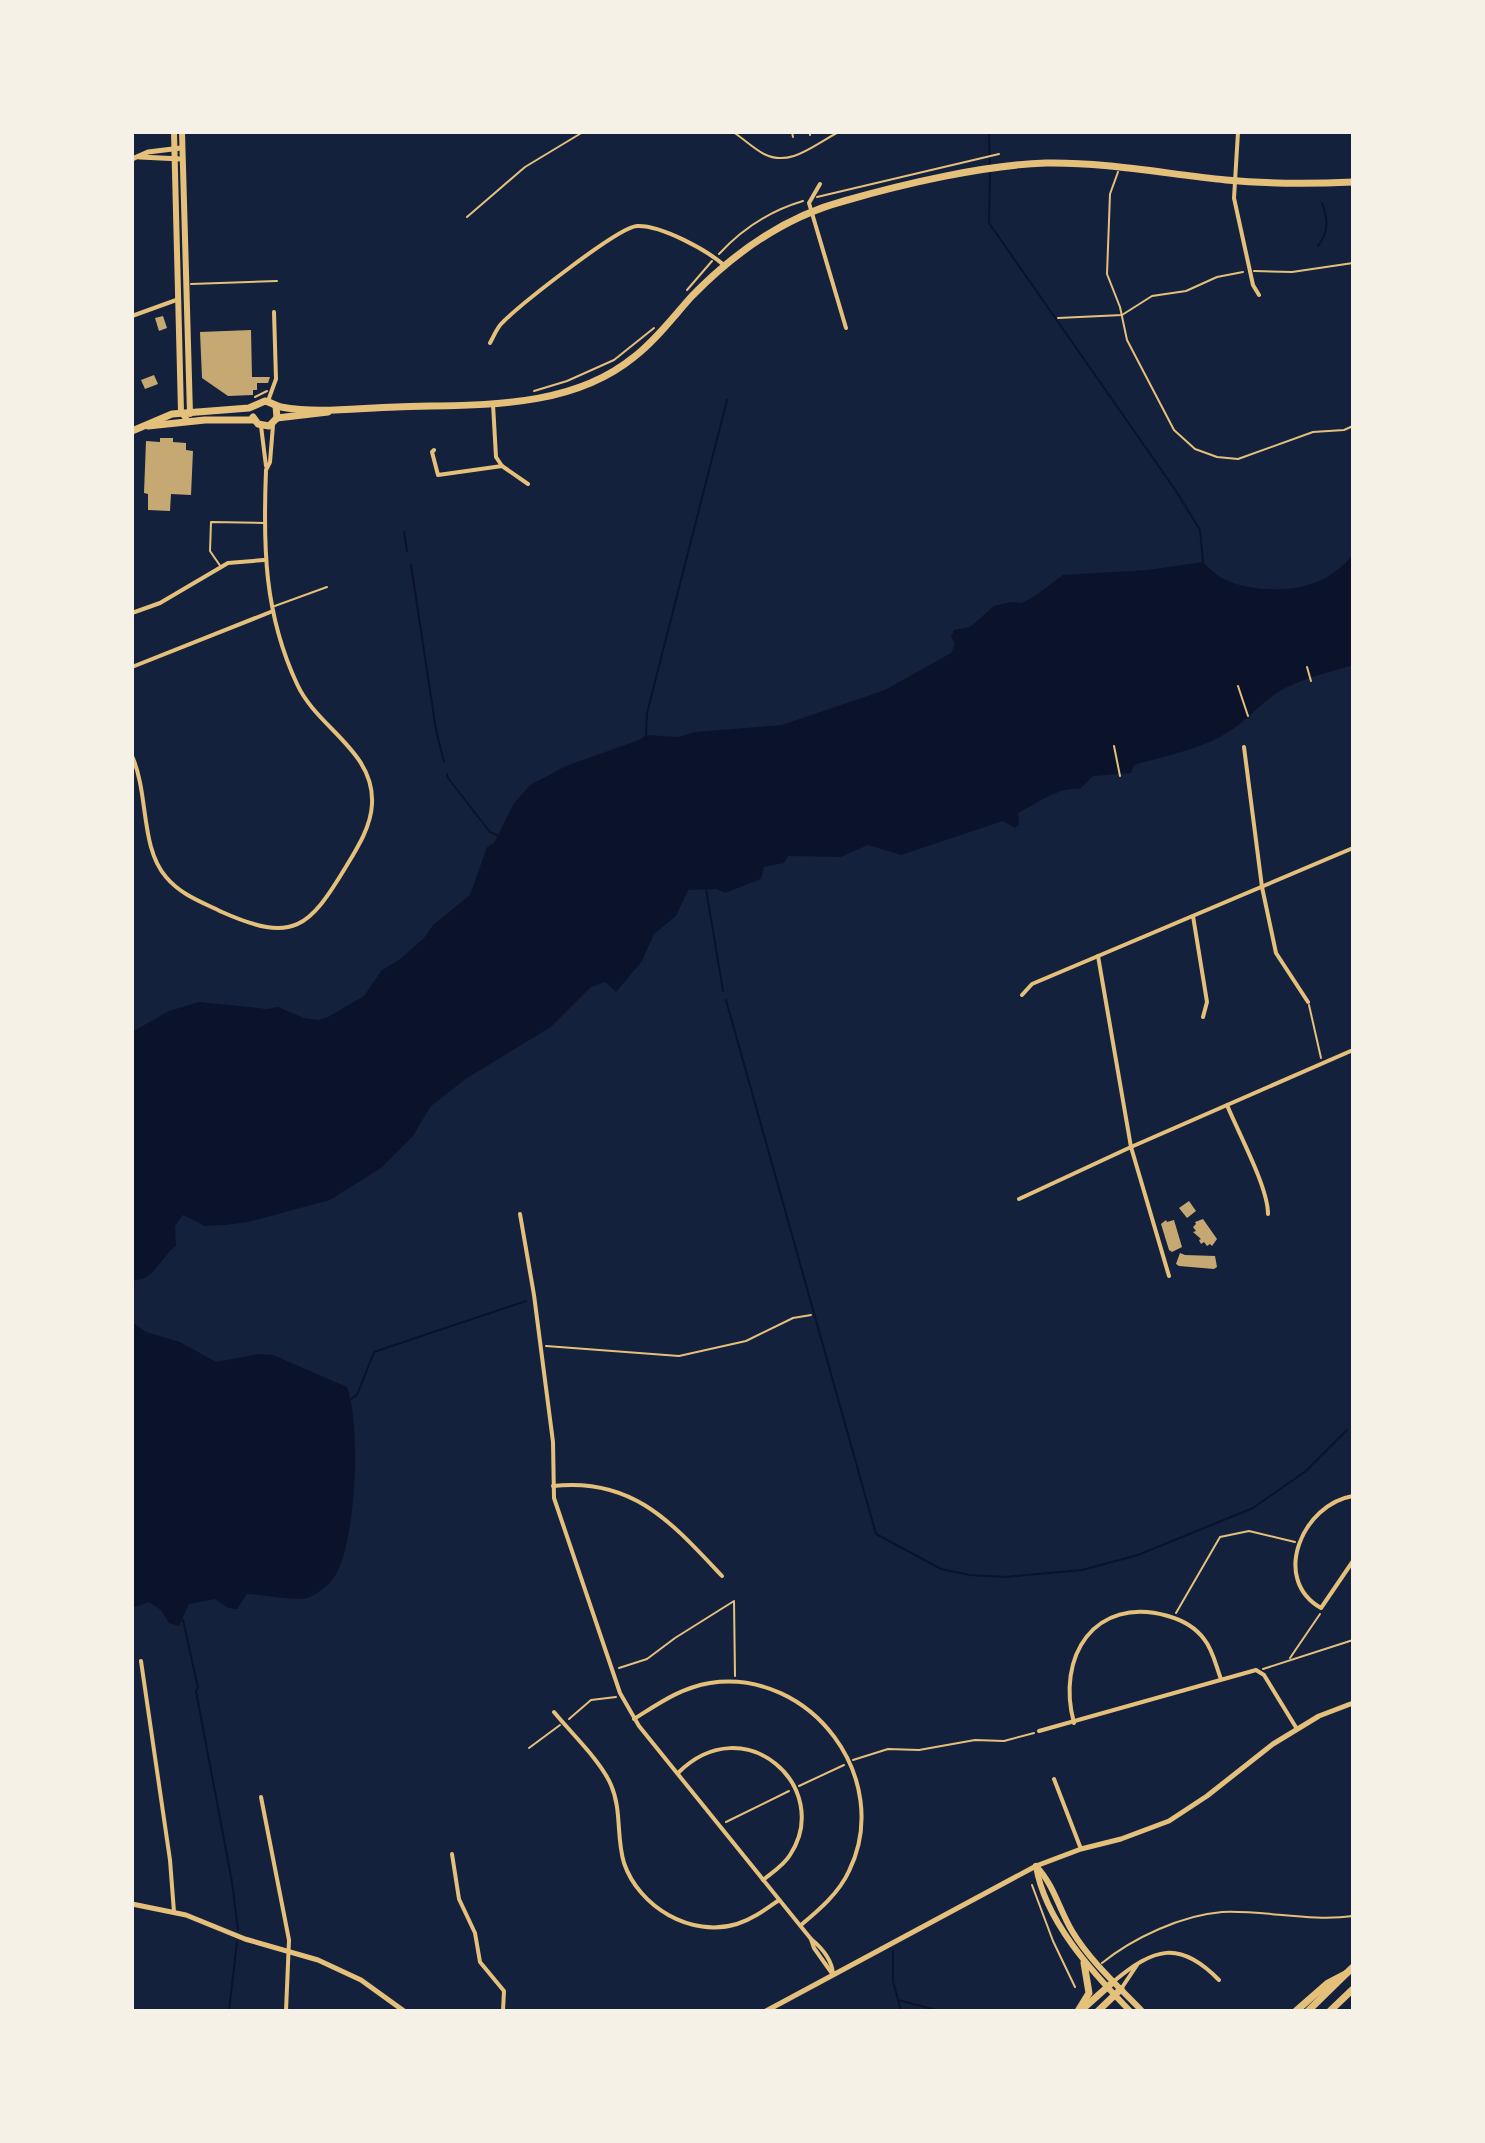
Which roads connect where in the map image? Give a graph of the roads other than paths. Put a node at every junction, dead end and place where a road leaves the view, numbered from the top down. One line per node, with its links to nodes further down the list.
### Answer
1 (174, 132): 4 (main road)
2 (182, 132): 4 (main road)
3 (1238, 132): 7 (street)
4 (177, 148): 5 (street); 6 (main road)
5 (135, 158): 6 (street)
6 (177, 158): 13 (main road); 14 (main road)
7 (1236, 181): 8 (main road); 10 (main road); 12 (street)
8 (1353, 182)
9 (820, 184): 10 (street)
10 (812, 211): 11 (main road); 17 (street)
11 (725, 266): 18 (street); 20 (main road)
12 (1259, 295)
13 (186, 298): 14 (street); 24 (main road)
14 (178, 300): 16 (street); 25 (main road)
15 (274, 312): 19 (street)
16 (132, 316)
17 (846, 328)
18 (490, 343)
19 (268, 401): 21 (main road); 22 (main road)
20 (493, 404): 23 (main road); 32 (street)
21 (276, 406): 23 (main road); 27 (main road)
22 (254, 407): 24 (main road); 28 (main road)
23 (342, 410): 27 (main road)
24 (191, 411): 25 (main road); 26 (main road)
25 (181, 412): 26 (main road); 29 (main road)
26 (188, 421): 28 (main road); 29 (main road)
27 (275, 421): 28 (main road); 33 (street)
28 (258, 423): 33 (street)
29 (142, 427): 30 (main road)
30 (132, 431)
31 (434, 450): 32 (street)
32 (502, 466): 34 (street)
33 (267, 467): 35 (street)
34 (528, 484)
35 (265, 523): 36 (street); 37 (lane)
36 (264, 560): 37 (street); 39 (street)
37 (221, 567): 40 (street)
38 (327, 587): 39 (lane)
39 (272, 610): 41 (street); 43 (street)
40 (132, 613)
41 (132, 667)
42 (1244, 747): 45 (street)
43 (132, 756)
44 (1353, 848): 45 (street)
45 (1262, 887): 46 (street); 49 (street)
46 (1193, 916): 47 (street); 50 (street)
47 (1098, 956): 48 (street); 53 (street)
48 (1022, 995)
49 (1308, 1002)
50 (1203, 1017)
51 (1353, 1050): 52 (street)
52 (1227, 1105): 53 (street); 56 (street)
53 (1131, 1147): 54 (street); 57 (street)
54 (1019, 1199)
55 (520, 1214): 58 (street)
56 (1268, 1214)
57 (1169, 1276)
58 (552, 1486): 61 (street); 66 (street)
59 (1353, 1496): 60 (street)
60 (1353, 1561)
61 (722, 1576)
62 (141, 1661): 79 (street)
63 (1221, 1679): 67 (street); 67 (street); 68 (street)
64 (1353, 1703): 68 (street)
65 (554, 1712): 77 (street)
66 (634, 1719): 70 (street); 80 (street)
67 (1074, 1723): 69 (street)
68 (1297, 1729): 73 (street)
69 (1039, 1731)
70 (678, 1773): 76 (street); 76 (street)
71 (1054, 1779): 73 (street)
72 (261, 1797): 81 (street)
73 (1081, 1849): 75 (street)
74 (452, 1854): 92 (street)
75 (1036, 1866): 82 (main road); 85 (street); 87 (main road)
76 (763, 1880): 77 (street)
77 (780, 1900): 80 (street)
78 (132, 1904): 79 (street)
79 (174, 1912): 81 (street)
80 (801, 1925): 85 (street)
81 (289, 1950): 90 (street); 91 (street)
82 (1084, 1963): 87 (main road); 94 (main road)
83 (1138, 1964): 86 (street); 87 (street); 89 (street)
84 (1350, 1970): 98 (main road); 99 (main road)
85 (833, 1974): 93 (street)
86 (1219, 1980)
87 (1110, 1984): 89 (main road); 94 (main road)
88 (1353, 1989): 100 (main road)
89 (1118, 1992): 95 (main road); 96 (main road); 97 (main road)
90 (286, 2011)
91 (404, 2011)
92 (503, 2011)
93 (766, 2011)
94 (1080, 2011)
95 (1098, 2011)
96 (1130, 2011)
97 (1142, 2011)
98 (1296, 2011)
99 (1308, 2011)
100 (1330, 2011)

